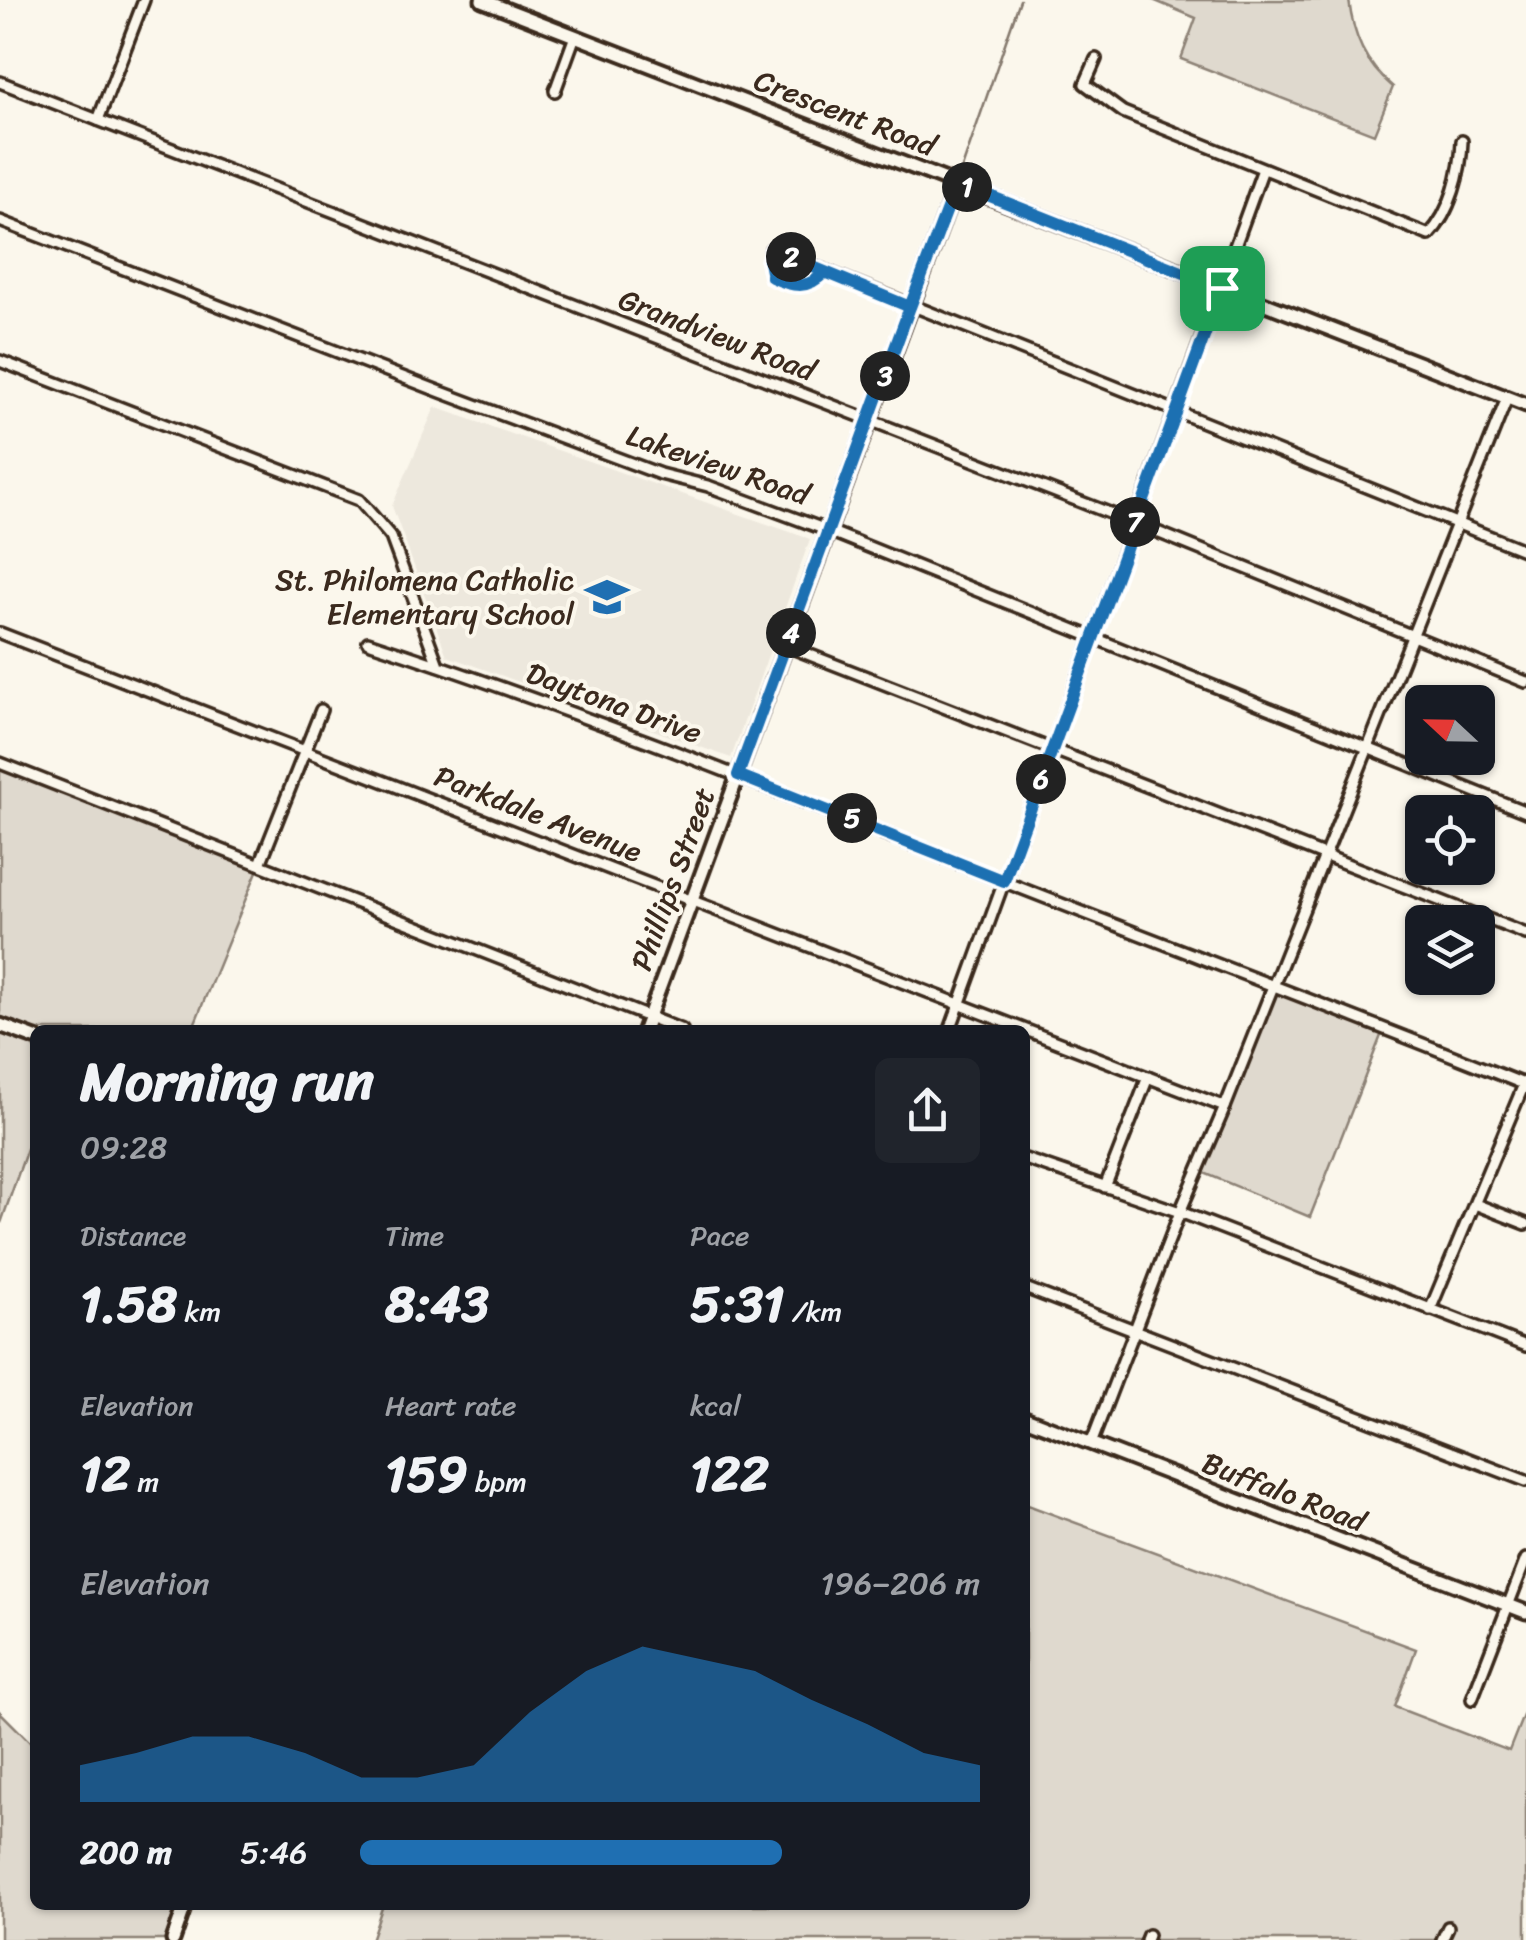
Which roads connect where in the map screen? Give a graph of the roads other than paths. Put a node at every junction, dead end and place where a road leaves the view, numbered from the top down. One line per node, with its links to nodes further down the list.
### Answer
1 (144, 0): 8 (street)
2 (482, 0): 3 (street, Crescent Road)
3 (505, 4): 4 (street, Crescent Road)
4 (575, 36): 7 (street); 11 (street, Crescent Road)
5 (1096, 59): 10 (street)
6 (0, 82): 8 (street, Grandview Road)
7 (556, 92)
8 (98, 120): 20 (street, Grandview Road)
9 (1462, 141): 10 (street)
10 (1263, 169): 14 (street)
11 (954, 182): 14 (street, Crescent Road); 15 (street, Phillips Street)
12 (0, 221): 23 (street, Lakeview Road)
13 (825, 272): 13 (street); 15 (street)
14 (1222, 288): 17 (street, Crescent Road); 19 (street)
15 (910, 307): 19 (street); 20 (street, Phillips Street)
16 (1, 364): 30 (street)
17 (1506, 398): 18 (street, Crescent Road); 22 (street)
18 (1526, 405)
19 (1175, 412): 21 (street); 22 (street)
20 (869, 420): 21 (street, Grandview Road); 23 (street, Phillips Street)
21 (1135, 523): 26 (street, Grandview Road); 27 (street)
22 (1456, 524): 24 (street); 26 (street)
23 (828, 531): 27 (street, Lakeview Road); 29 (street, Phillips Street)
24 (1526, 551)
25 (0, 632): 35 (street, Parkdale Avenue)
26 (1412, 636): 31 (street, Grandview Road); 34 (street)
27 (1094, 638): 33 (street); 34 (street, Lakeview Road)
28 (368, 642): 30 (street, Daytona Drive)
29 (786, 646): 33 (street); 37 (street, Phillips Street)
30 (438, 665): 37 (street, Daytona Drive)
31 (1526, 682)
32 (320, 710): 35 (street)
33 (1053, 748): 39 (street); 41 (street)
34 (1367, 748): 38 (street, Lakeview Road); 39 (street)
35 (303, 750): 40 (street); 42 (street, Parkdale Avenue)
36 (0, 763): 40 (street)
37 (738, 775): 41 (street, Daytona Drive); 42 (street, Phillips Street)
38 (1526, 812)
39 (1325, 855): 43 (street); 44 (street)
40 (260, 864): 46 (street)
41 (1004, 881): 44 (street, Daytona Drive); 45 (street)
42 (692, 902): 45 (street, Parkdale Avenue); 46 (street, Phillips Street)
43 (1526, 934)
44 (1274, 984): 55 (street, Daytona Drive); 56 (street)
45 (960, 1004): 50 (street); 51 (street, Parkdale Avenue)
46 (648, 1017): 48 (street, Phillips Street); 49 (street)
47 (0, 1025): 53 (street)
48 (646, 1025)
49 (669, 1025)
50 (952, 1025)
51 (1014, 1025)
52 (1030, 1031): 54 (street, Parkdale Avenue)
53 (30, 1036)
54 (1148, 1077): 56 (street, Parkdale Avenue); 58 (street)
55 (1525, 1083): 59 (street)
56 (1225, 1107): 60 (street)
57 (1030, 1162): 58 (street)
58 (1105, 1187): 60 (street)
59 (1475, 1204): 61 (street); 63 (street)
60 (1180, 1212): 63 (street); 64 (street)
61 (1526, 1224)
62 (1030, 1290): 64 (street)
63 (1430, 1310): 65 (street)
64 (1136, 1330): 67 (street); 68 (street)
65 (1526, 1346)
66 (1030, 1420): 67 (street, Buffalo Road)
67 (1092, 1444): 70 (street, Buffalo Road)
68 (1526, 1481)
69 (1526, 1559): 70 (street)
70 (1508, 1605): 71 (street, Buffalo Road); 72 (street)
71 (1526, 1612)
72 (1472, 1699)
73 (183, 1910): 75 (street)
74 (1448, 1928): 76 (street)
75 (173, 1940)
76 (1442, 1940)

